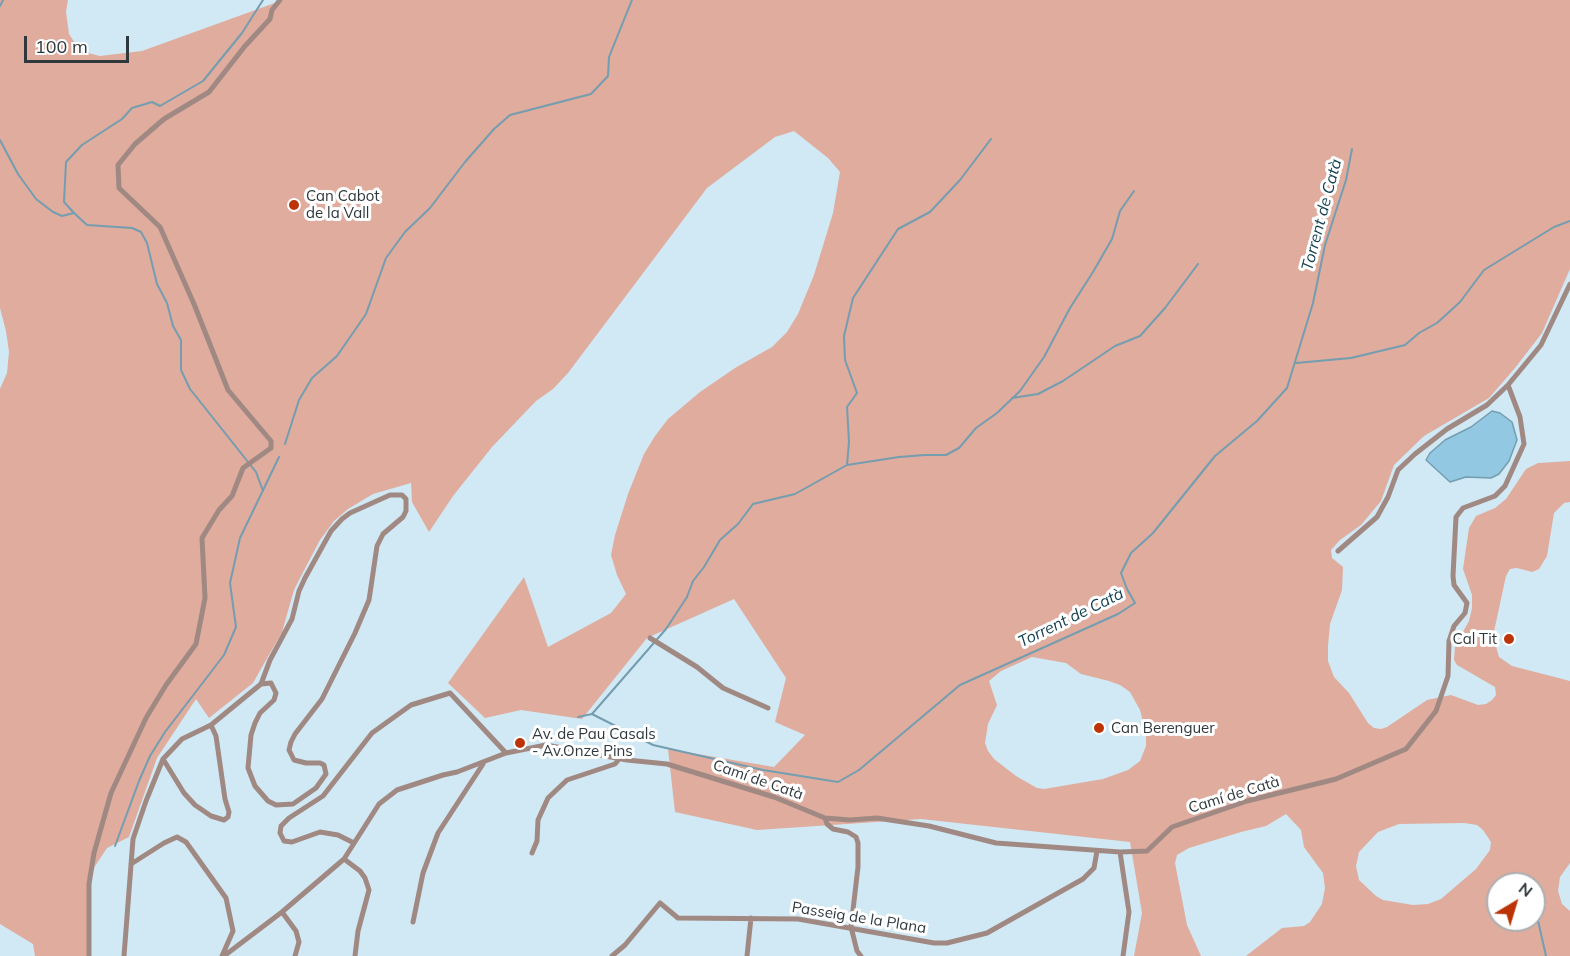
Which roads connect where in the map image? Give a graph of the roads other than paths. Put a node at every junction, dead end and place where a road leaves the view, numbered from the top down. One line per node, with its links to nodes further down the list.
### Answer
1 (280, 0): 24 (street)
2 (1570, 284): 3 (street)
3 (1508, 385): 4 (street); 16 (street, Camí de Catà)
4 (1338, 551)
5 (650, 638): 7 (street)
6 (261, 684): 6 (street); 8 (street)
7 (768, 708)
8 (211, 725): 11 (street); 11 (street)
9 (507, 753): 10 (street, Camí de Catà); 12 (street); 14 (street)
10 (620, 758): 13 (street, Camí de Catà); 17 (street)
11 (164, 759): 19 (street)
12 (484, 762): 14 (street); 22 (street)
13 (825, 818): 15 (street, Camí de Catà); 23 (street)
14 (354, 843): 18 (street)
15 (1097, 851): 16 (street, Camí de Catà); 23 (street, Passeig de la Plana)
16 (1120, 852): 32 (street)
17 (532, 854)
18 (344, 859): 20 (street); 28 (street)
19 (131, 864): 25 (street); 26 (street)
20 (282, 912): 26 (street); 27 (street)
21 (751, 918): 23 (street, Passeig de la Plana); 29 (street, Passeig de la Plana); 30 (street)
22 (413, 922)
23 (852, 927): 31 (street)
24 (90, 956)
25 (124, 956)
26 (223, 956)
27 (295, 956)
28 (355, 956)
29 (612, 956)
30 (747, 956)
31 (861, 956)
32 (1123, 956)

